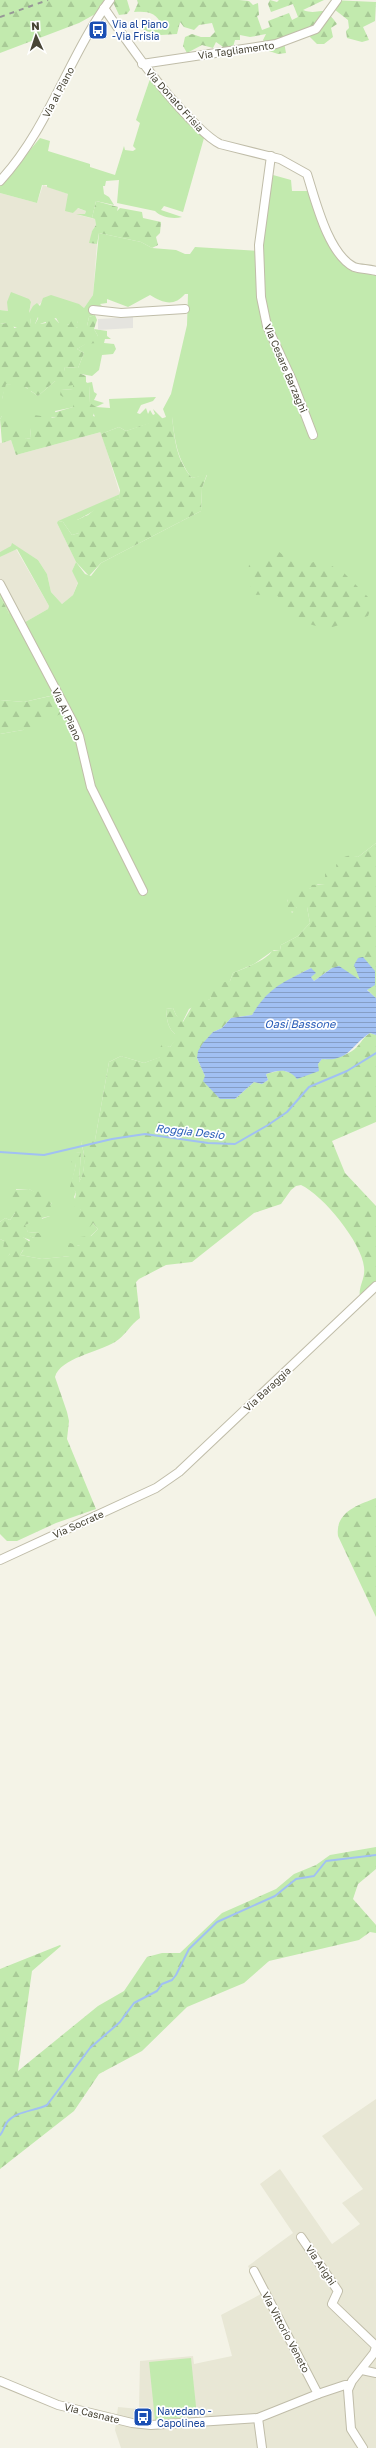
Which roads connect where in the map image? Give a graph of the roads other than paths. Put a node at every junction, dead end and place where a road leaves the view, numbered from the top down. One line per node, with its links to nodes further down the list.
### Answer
1 (110, 0): 3 (street, Via al Piano)
2 (337, 0): 4 (street, Via Tagliamento)
3 (104, 8): 4 (street, Via Donato Frisia); 6 (street, Via al Piano)
4 (142, 64): 5 (street, Via Donato Frisia)
5 (271, 156): 7 (street, Via Donato Frisia); 10 (street, Via Cesare Barzaghi)
6 (0, 181)
7 (376, 271)
8 (185, 309): 9 (street)
9 (93, 310)
10 (314, 435)
11 (0, 584): 12 (street, Via Al Piano)
12 (143, 891)
13 (376, 1286): 14 (street, Via Baraggia)
14 (156, 1488): 15 (street, Via Socrate)
15 (0, 1560)
16 (301, 2237): 18 (street, Via Arighi)
17 (254, 2271): 23 (street, Via Vittorio Veneto)
18 (376, 2346): 19 (street)
19 (362, 2370): 20 (street); 22 (street)
20 (376, 2373)
21 (0, 2381): 24 (street, Via Casnate)
22 (349, 2385): 23 (street, Via Casnate); 26 (street)
23 (318, 2394): 24 (street, Via Casnate)
24 (258, 2418): 25 (street)
25 (262, 2448)
26 (363, 2448)

